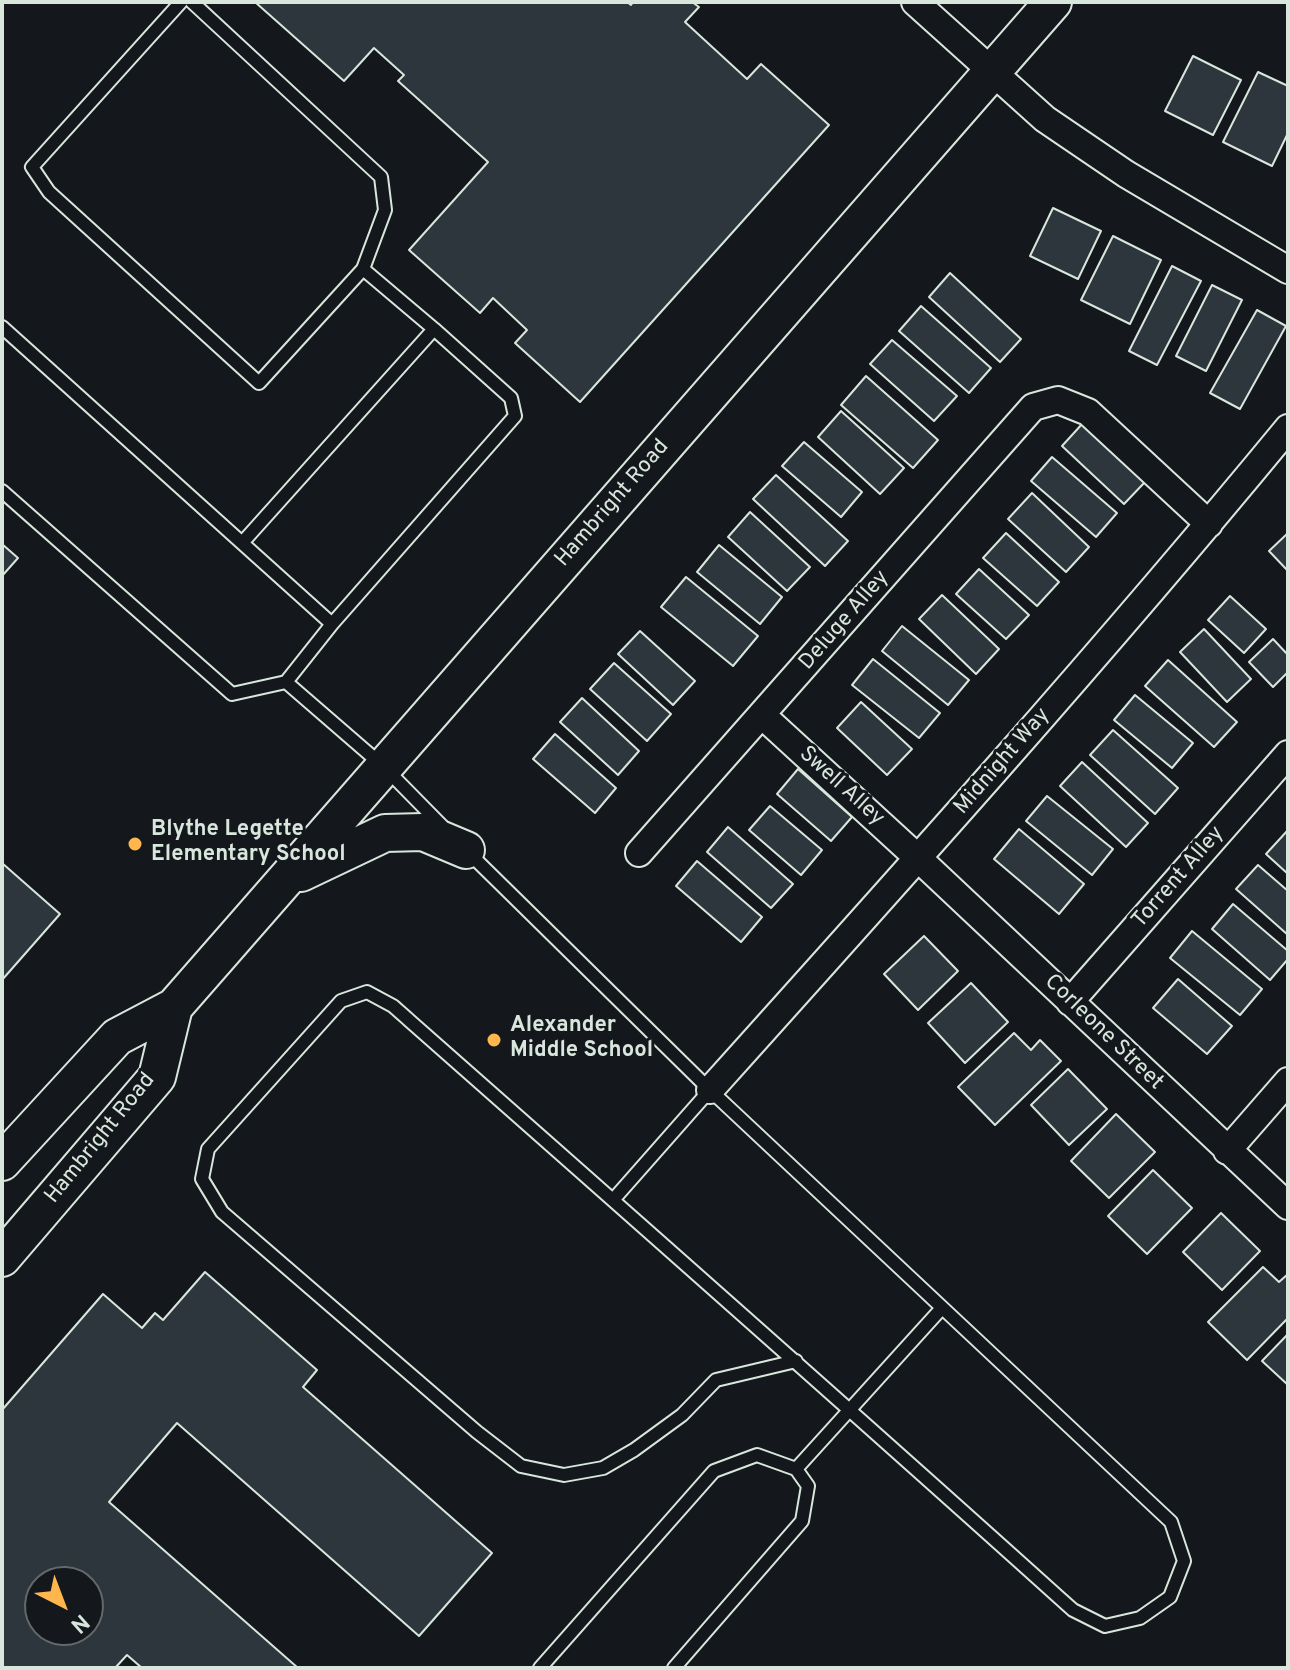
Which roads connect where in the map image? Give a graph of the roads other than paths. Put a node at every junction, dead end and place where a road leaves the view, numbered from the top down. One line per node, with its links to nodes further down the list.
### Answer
1 (181, 2): 6 (lane)
2 (192, 2): 6 (lane)
3 (915, 2): 5 (street)
4 (1053, 2): 5 (main road, Hambright Road)
5 (993, 70): 7 (street); 18 (main road, Hambright Road)
6 (363, 269): 9 (lane)
7 (1288, 270)
8 (2, 327): 13 (lane)
9 (434, 329): 13 (lane); 14 (lane)
10 (1288, 428): 12 (street, Midnight Way)
11 (2, 491): 15 (lane)
12 (1209, 524): 16 (street, Deluge Alley); 21 (street, Midnight Way)
13 (242, 543): 14 (lane)
14 (332, 624): 15 (lane)
15 (286, 682): 18 (lane)
16 (763, 716): 20 (street, Deluge Alley); 21 (street, Swell Alley)
17 (1288, 754): 23 (street, Torrent Alley)
18 (383, 766): 19 (lane); 22 (main road, Hambright Road)
19 (466, 850): 22 (main road); 26 (lane)
20 (639, 853)
21 (919, 859): 23 (street, Corleone Street); 26 (street, Midnight Way)
22 (282, 883): 24 (main road, Hambright Road)
23 (1070, 1002): 27 (street, Corleone Street)
24 (174, 1007): 28 (main road, Hambright Road); 31 (main road, Hambright Road)
25 (1288, 1081): 27 (street)
26 (710, 1090): 29 (lane); 32 (lane)
27 (1227, 1151): 30 (street, Corleone Street)
28 (2, 1162)
29 (613, 1200): 33 (lane); 33 (lane)
30 (1288, 1206)
31 (2, 1258)
32 (941, 1309): 34 (lane); 34 (lane)
33 (796, 1361): 34 (lane)
34 (850, 1409): 35 (lane)
35 (796, 1469): 36 (lane); 37 (lane)
36 (540, 1668)
37 (674, 1668)

